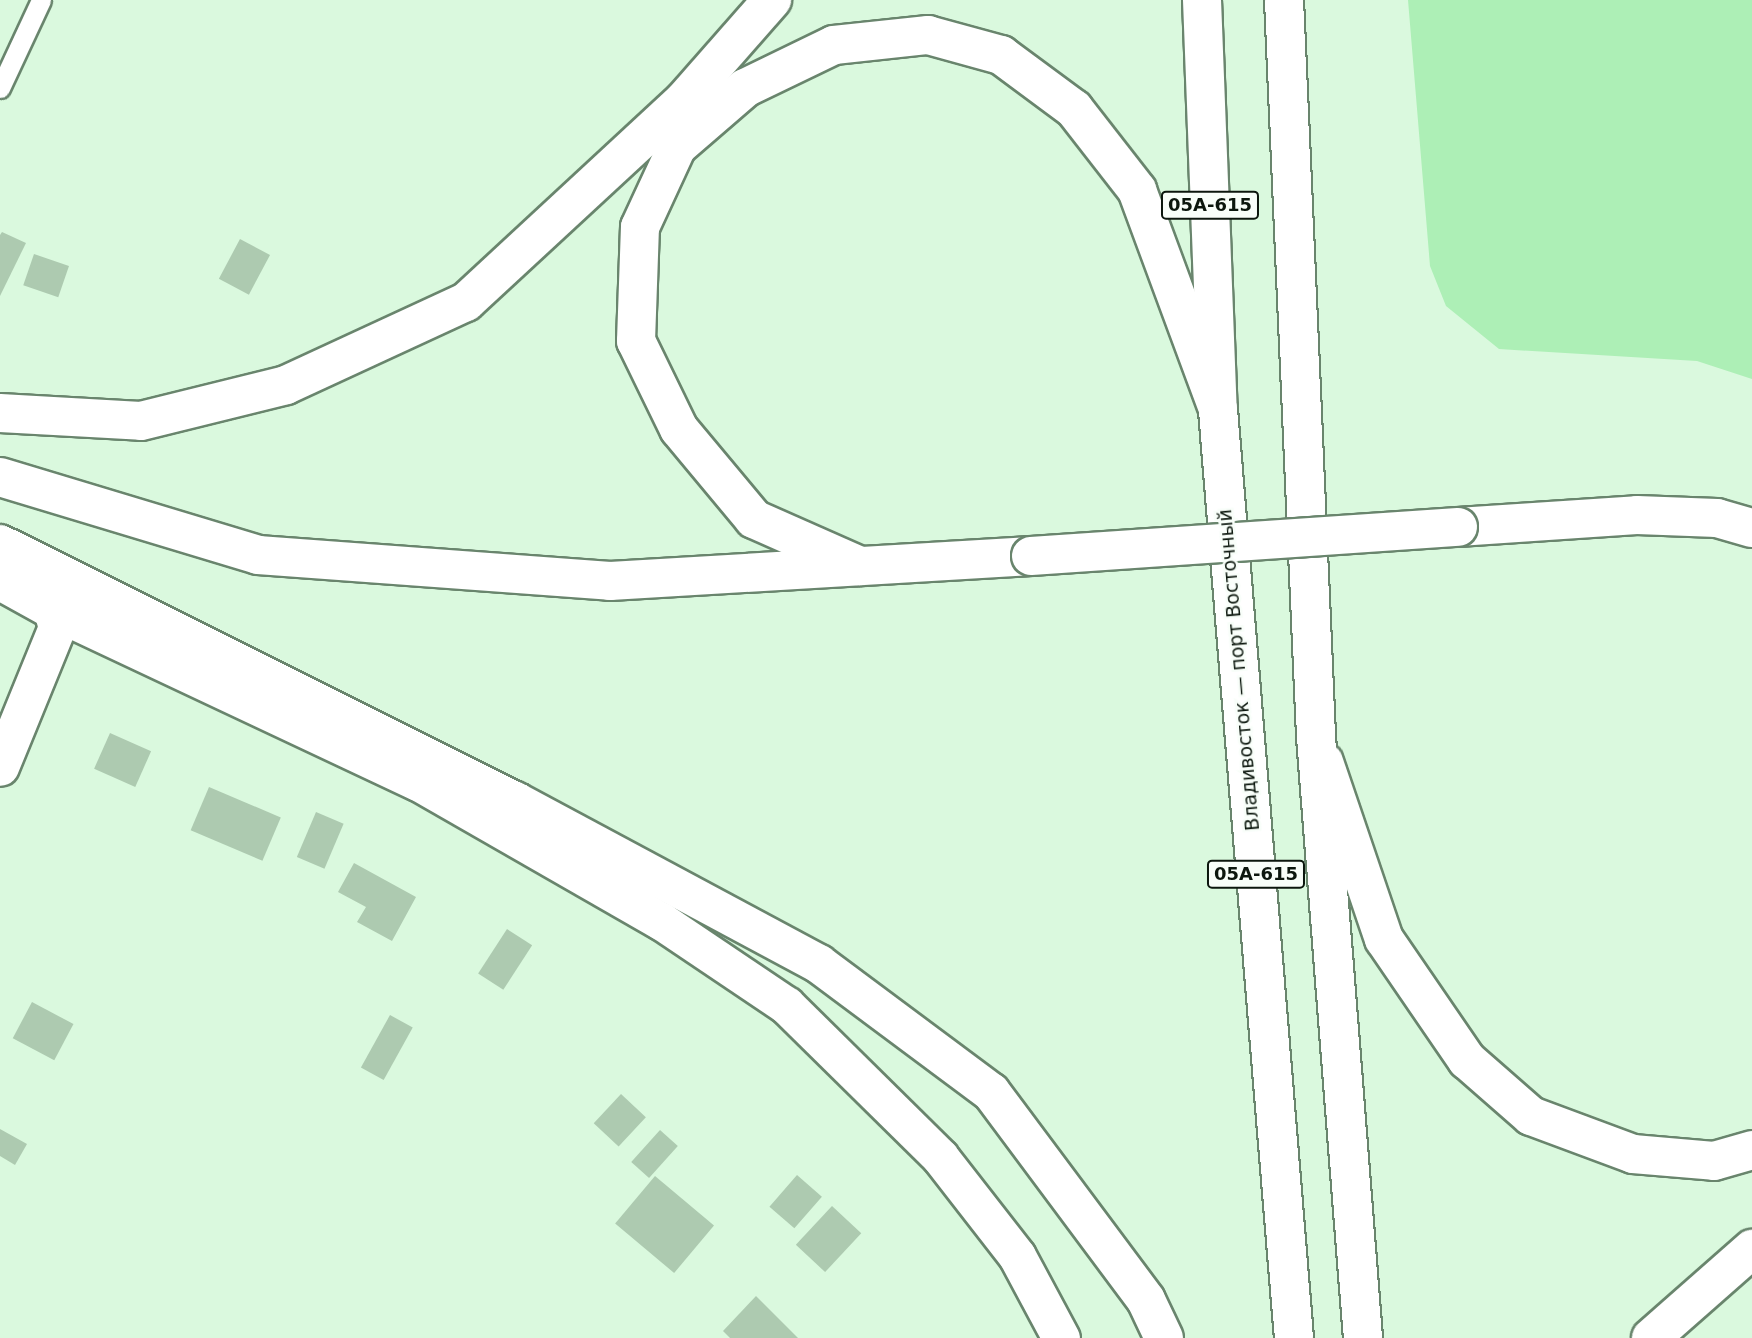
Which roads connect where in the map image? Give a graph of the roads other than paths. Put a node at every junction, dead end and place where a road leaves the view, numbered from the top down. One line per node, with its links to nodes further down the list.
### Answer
1 (41, 0): 5 (lane)
2 (772, 0): 7 (main road)
3 (1202, 0): 6 (main road, Владивосток — порт Восточный / 05А-615)
4 (1284, 0): 14 (main road, 05А-615)
5 (0, 88)
6 (1218, 410): 11 (main road); 20 (main road, Владивосток — порт Восточный / 05А-615)
7 (0, 413)
8 (0, 477): 11 (main road)
9 (1752, 528): 11 (main road, bridge)
10 (0, 544): 19 (main road)
11 (860, 566)
12 (0, 581): 13 (street)
13 (52, 610): 15 (street); 18 (street)
14 (1316, 737): 16 (main road); 21 (main road, 05А-615)
15 (0, 767)
16 (1752, 1150)
17 (1752, 1250): 22 (main road)
18 (1061, 1338)
19 (1164, 1338)
20 (1294, 1338)
21 (1363, 1338)
22 (1651, 1338)

